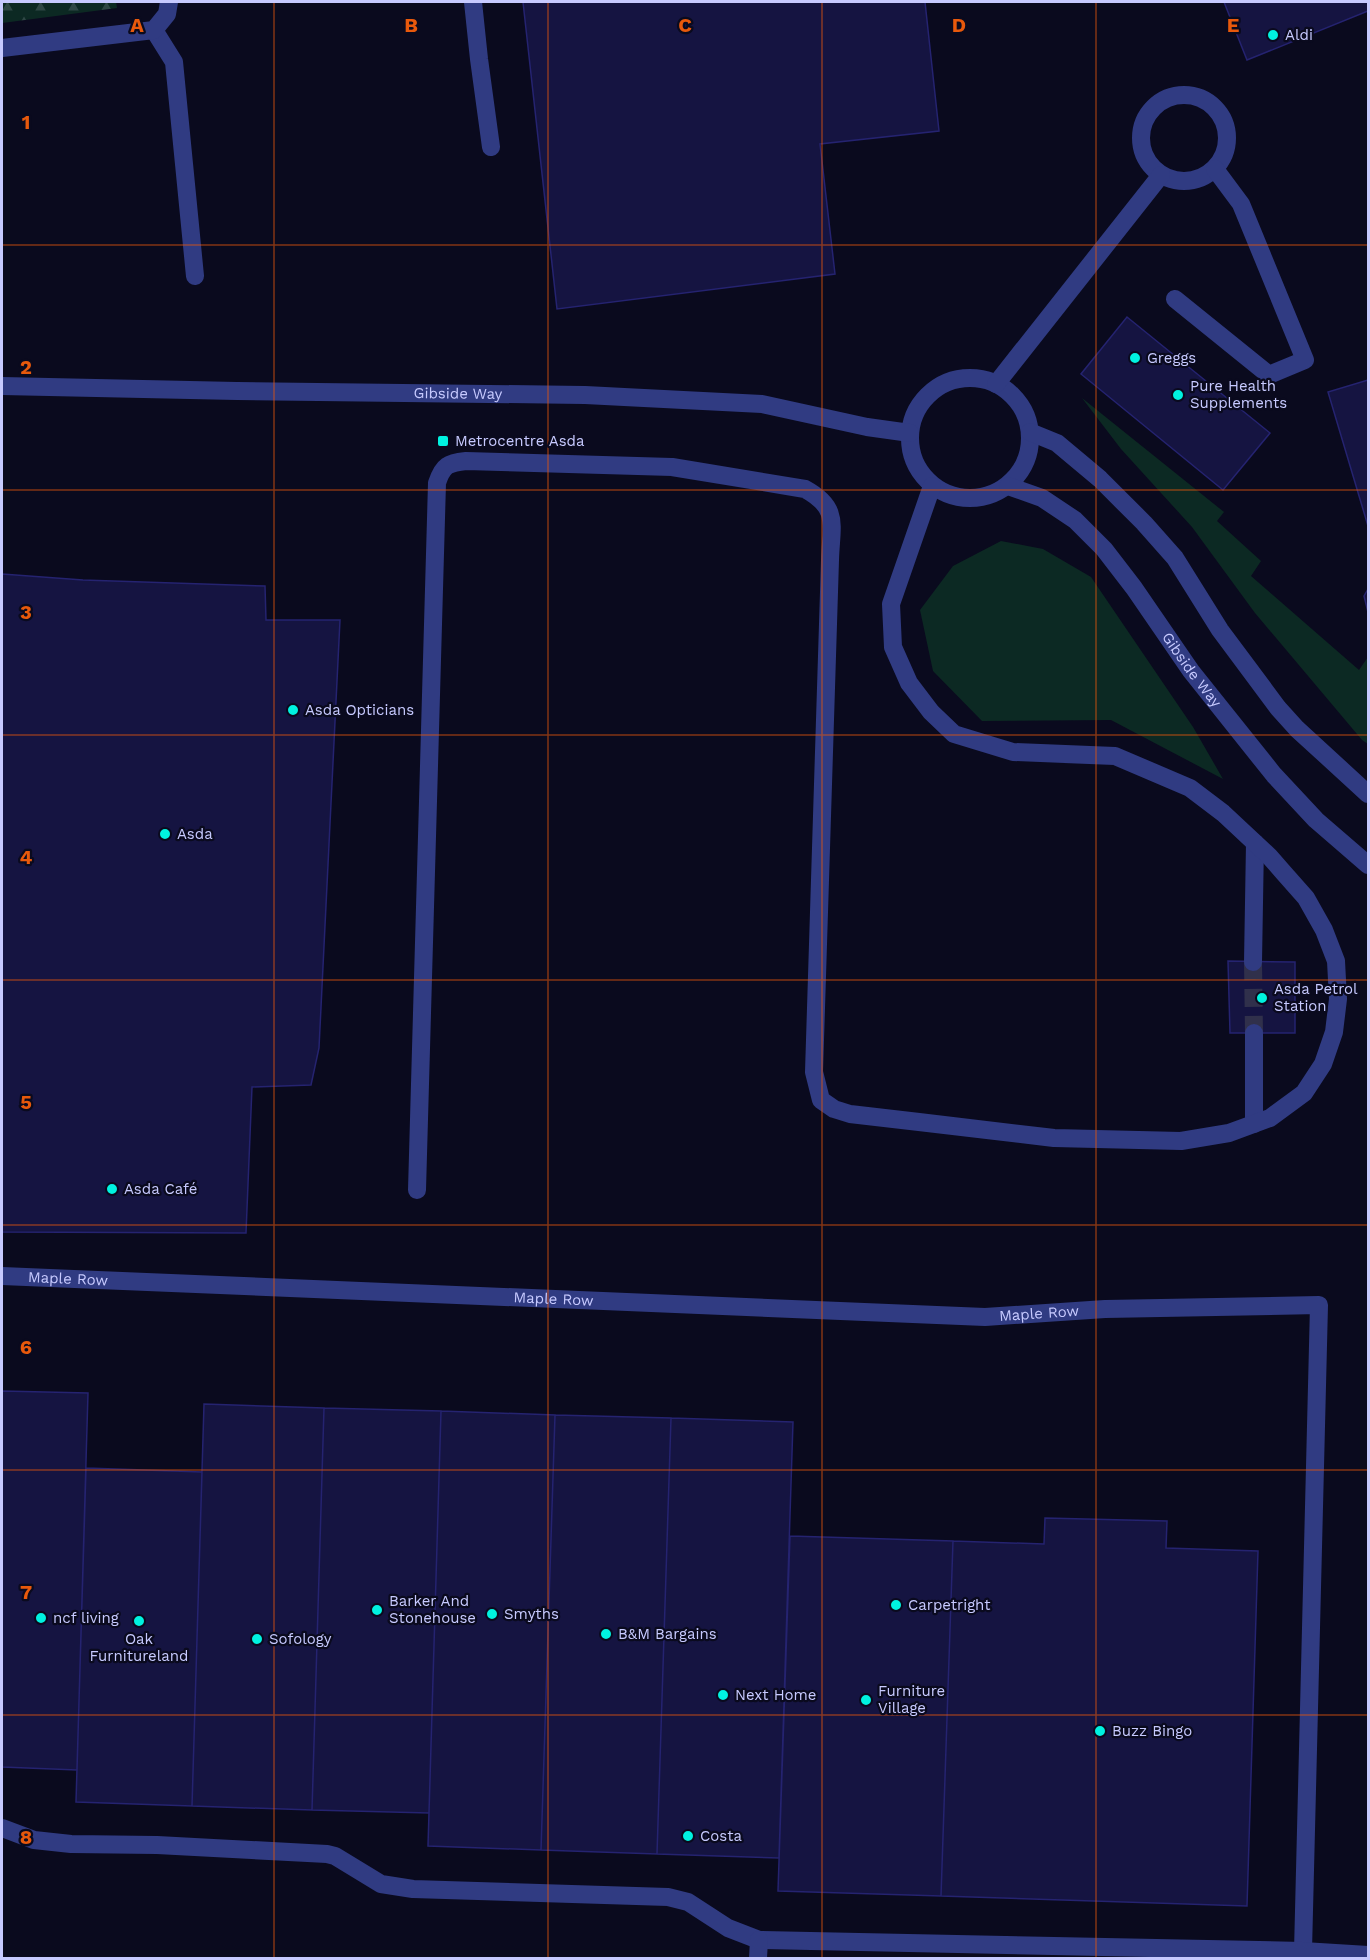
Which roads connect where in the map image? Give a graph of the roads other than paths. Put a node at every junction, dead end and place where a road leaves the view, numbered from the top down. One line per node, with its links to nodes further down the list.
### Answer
1 (169, 2): 3 (street)
2 (473, 2): 5 (street)
3 (154, 30): 4 (street); 8 (street)
4 (2, 48)
5 (491, 147)
6 (1215, 169): 7 (street); 7 (street); 9 (street)
7 (1161, 175): 10 (street)
8 (195, 276)
9 (1175, 299)
10 (996, 384): 12 (street); 13 (street)
11 (2, 386): 13 (street, Gibside Way)
12 (1030, 432): 15 (street); 16 (street)
13 (910, 433): 14 (street)
14 (932, 486): 15 (street); 17 (street)
15 (1008, 486): 18 (street, Gibside Way)
16 (1368, 794)
17 (1255, 843): 19 (street); 21 (street)
18 (1368, 865)
19 (1253, 962)
20 (1254, 1033): 21 (street)
21 (1254, 1124): 22 (street)
22 (417, 1190)
23 (2, 1276): 27 (street, Maple Row)
24 (2, 1828): 25 (street)
25 (759, 1940): 26 (street); 30 (street)
26 (862, 1950): 28 (street)
27 (1303, 1951): 28 (street); 29 (street)
28 (1279, 1955)
29 (1368, 1955)
30 (758, 1959)

